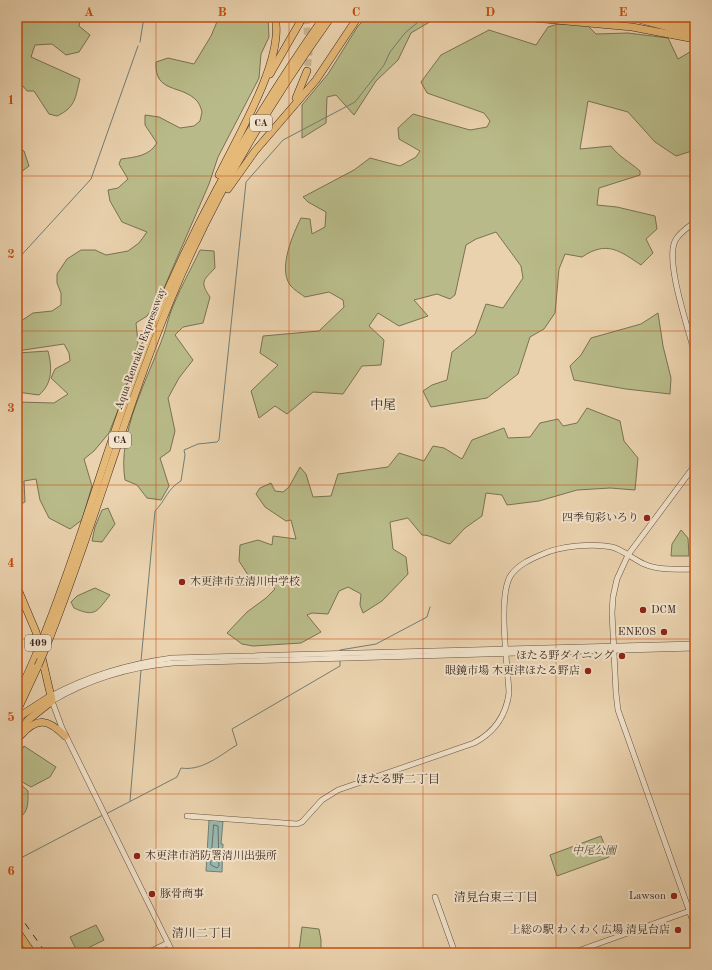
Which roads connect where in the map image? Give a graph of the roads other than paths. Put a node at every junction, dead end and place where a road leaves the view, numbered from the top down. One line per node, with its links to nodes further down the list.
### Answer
1 (275, 17): 17 (highway)
2 (303, 17): 17 (highway)
3 (324, 17): 20 (highway, Aqua Renraku Expressway / CA)
4 (331, 17): 20 (highway, Aqua Renraku Expressway / CA)
5 (358, 17): 18 (highway)
6 (523, 17): 12 (highway)
7 (575, 17): 12 (highway)
8 (631, 17): 14 (highway)
9 (655, 17): 13 (highway)
10 (674, 17): 11 (highway)
11 (695, 24)
12 (632, 27): 15 (highway)
13 (695, 28)
14 (695, 34)
15 (695, 39)
16 (307, 71): 18 (highway)
17 (254, 102): 21 (highway)
18 (280, 122): 21 (highway)
19 (695, 222): 22 (street)
20 (197, 233): 21 (highway, Aqua Renraku Expressway / CA)
21 (178, 274): 31 (highway, Aqua Renraku Expressway / CA, bridge); 33 (highway, Aqua Renraku Expressway / CA, bridge)
22 (695, 355)
23 (695, 465): 24 (street)
24 (628, 555): 25 (street); 28 (street); 30 (street)
25 (695, 569)
26 (17, 588): 32 (highway, 409)
27 (695, 644): 28 (street)
28 (614, 648): 29 (street); 30 (street); 40 (street)
29 (695, 648)
30 (507, 651): 32 (street); 38 (street)
31 (17, 698)
32 (52, 699): 34 (highway); 35 (highway); 36 (street)
33 (18, 708)
34 (17, 718)
35 (17, 735)
36 (65, 736): 37 (highway); 43 (street)
37 (17, 740)
38 (187, 816)
39 (435, 897): 47 (street)
40 (692, 910): 41 (street); 48 (street)
41 (695, 927)
42 (17, 931): 44 (highway)
43 (168, 943): 45 (street); 46 (street)
44 (32, 953)
45 (147, 953)
46 (174, 953)
47 (455, 953)
48 (572, 953)

